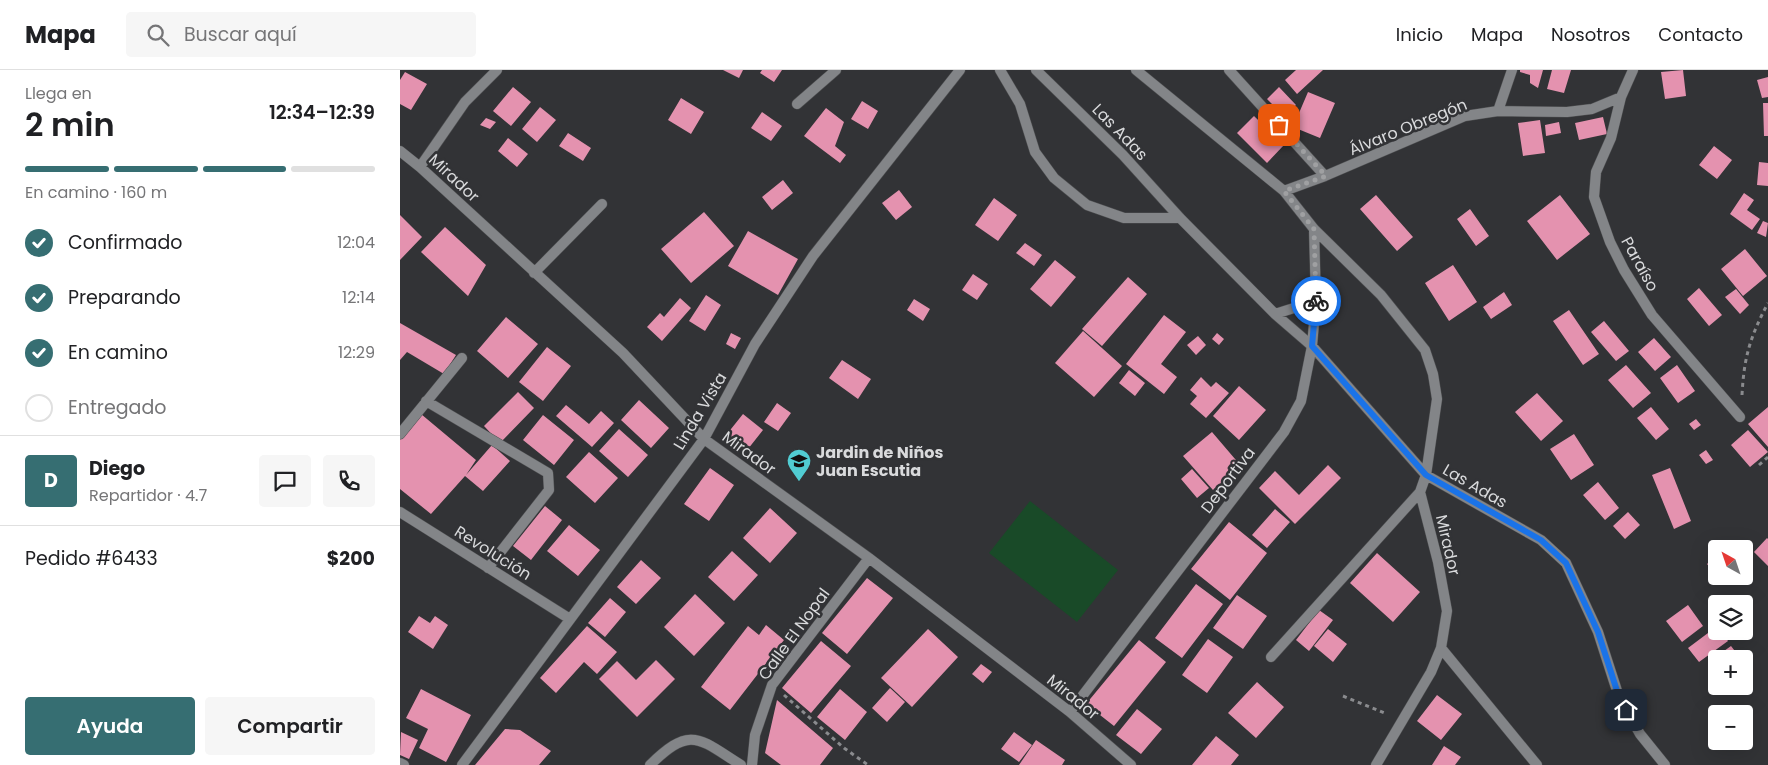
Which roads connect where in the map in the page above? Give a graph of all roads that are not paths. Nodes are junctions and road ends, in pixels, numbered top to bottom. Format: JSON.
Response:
{"nodes":[{"id":1,"x":498,"y":70,"type":"edge"},
{"id":2,"x":836,"y":70,"type":"edge"},
{"id":3,"x":960,"y":70,"type":"edge"},
{"id":4,"x":1000,"y":70,"type":"edge"},
{"id":5,"x":1036,"y":70,"type":"edge"},
{"id":6,"x":1136,"y":70,"type":"edge"},
{"id":7,"x":1230,"y":70,"type":"edge"},
{"id":8,"x":1512,"y":70,"type":"edge"},
{"id":9,"x":1633,"y":70,"type":"edge"},
{"id":10,"x":1621,"y":97,"type":"junction"},
{"id":11,"x":796,"y":104,"type":"dead end"},
{"id":12,"x":1498,"y":111,"type":"junction"},
{"id":13,"x":400,"y":151,"type":"edge"},
{"id":14,"x":420,"y":167,"type":"junction"},
{"id":15,"x":1326,"y":176,"type":"junction"},
{"id":16,"x":1284,"y":191,"type":"junction"},
{"id":17,"x":602,"y":204,"type":"dead end"},
{"id":18,"x":1180,"y":218,"type":"junction"},
{"id":19,"x":1314,"y":229,"type":"junction"},
{"id":20,"x":534,"y":273,"type":"junction"},
{"id":21,"x":1316,"y":301,"type":"junction"},
{"id":22,"x":1275,"y":314,"type":"junction"},
{"id":23,"x":1312,"y":346,"type":"junction"},
{"id":24,"x":462,"y":358,"type":"dead end"},
{"id":25,"x":426,"y":401,"type":"junction"},
{"id":26,"x":1740,"y":418,"type":"road end"},
{"id":27,"x":400,"y":434,"type":"edge"},
{"id":28,"x":704,"y":439,"type":"junction"},
{"id":29,"x":1426,"y":475,"type":"junction"},
{"id":30,"x":1420,"y":492,"type":"junction"},
{"id":31,"x":400,"y":512,"type":"edge"},
{"id":32,"x":869,"y":558,"type":"junction"},
{"id":33,"x":488,"y":568,"type":"junction"},
{"id":34,"x":570,"y":618,"type":"junction"},
{"id":35,"x":1441,"y":648,"type":"junction"},
{"id":36,"x":1272,"y":657,"type":"dead end"},
{"id":37,"x":1070,"y":712,"type":"junction"},
{"id":38,"x":400,"y":763,"type":"edge"},
{"id":39,"x":404,"y":765,"type":"edge"},
{"id":40,"x":462,"y":765,"type":"edge"},
{"id":41,"x":650,"y":765,"type":"edge"},
{"id":42,"x":741,"y":765,"type":"edge"},
{"id":43,"x":752,"y":765,"type":"edge"},
{"id":44,"x":1131,"y":765,"type":"edge"},
{"id":45,"x":1376,"y":765,"type":"edge"},
{"id":46,"x":1538,"y":765,"type":"edge"},
{"id":47,"x":1665,"y":765,"type":"edge"}],
"edges":[{"from":1,"to":14,"type":"street"},
{"from":2,"to":11,"type":"street"},
{"from":3,"to":28,"type":"street","name":"Linda Vista"},
{"from":4,"to":18,"type":"street"},
{"from":5,"to":18,"type":"street","name":"Las Adas"},
{"from":6,"to":16,"type":"street"},
{"from":7,"to":15,"type":"street"},
{"from":8,"to":12,"type":"street"},
{"from":9,"to":10,"type":"street"},
{"from":10,"to":12,"type":"street","name":"Álvaro Obregón"},
{"from":10,"to":26,"type":"street","name":"Paraíso"},
{"from":12,"to":15,"type":"street","name":"Álvaro Obregón"},
{"from":13,"to":14,"type":"street","name":"Mirador"},
{"from":14,"to":20,"type":"street","name":"Mirador"},
{"from":15,"to":16,"type":"street","name":"Álvaro Obregón"},
{"from":16,"to":19,"type":"street"},
{"from":17,"to":20,"type":"street"},
{"from":18,"to":22,"type":"street","name":"Las Adas"},
{"from":19,"to":21,"type":"street","name":"Deportiva"},
{"from":19,"to":29,"type":"street"},
{"from":20,"to":28,"type":"street","name":"Mirador"},
{"from":21,"to":22,"type":"street"},
{"from":21,"to":23,"type":"street","name":"Deportiva"},
{"from":22,"to":23,"type":"street","name":"Las Adas"},
{"from":23,"to":29,"type":"street","name":"Las Adas"},
{"from":23,"to":37,"type":"street","name":"Deportiva"},
{"from":24,"to":25,"type":"street"},
{"from":25,"to":27,"type":"street"},
{"from":25,"to":33,"type":"street"},
{"from":28,"to":32,"type":"street","name":"Mirador"},
{"from":28,"to":34,"type":"street","name":"Linda Vista"},
{"from":29,"to":30,"type":"street"},
{"from":29,"to":47,"type":"street","name":"Las Adas"},
{"from":30,"to":35,"type":"street","name":"Mirador"},
{"from":30,"to":36,"type":"street"},
{"from":31,"to":33,"type":"street","name":"Revolución"},
{"from":32,"to":37,"type":"street","name":"Mirador"},
{"from":32,"to":43,"type":"street","name":"Calle El Nopal"},
{"from":33,"to":34,"type":"street","name":"Revolución"},
{"from":34,"to":40,"type":"street","name":"Linda Vista"},
{"from":35,"to":45,"type":"street","name":"Mirador"},
{"from":35,"to":46,"type":"street"},
{"from":37,"to":44,"type":"street","name":"Mirador"},
{"from":38,"to":39,"type":"street"},
{"from":41,"to":42,"type":"street"}]}
